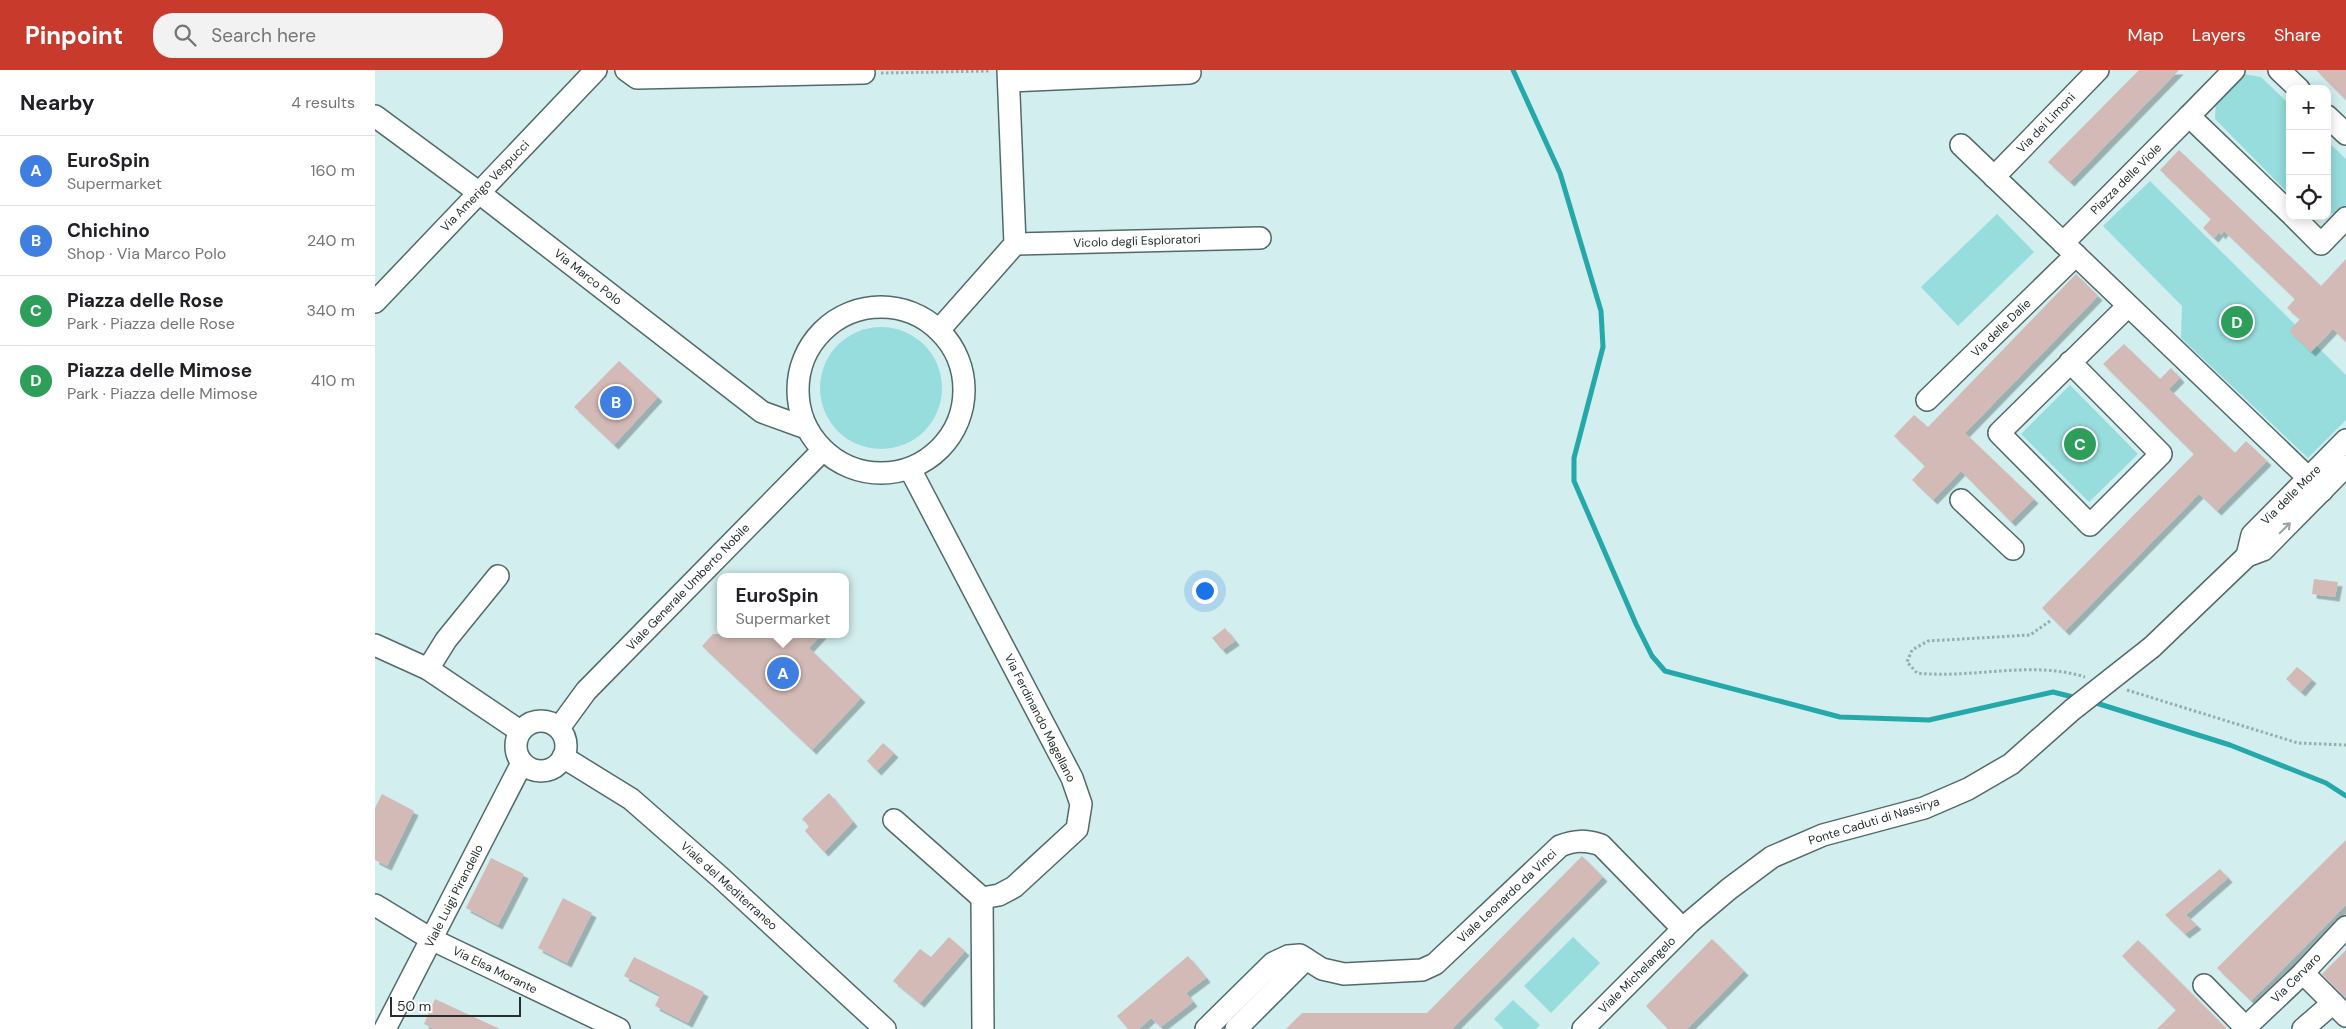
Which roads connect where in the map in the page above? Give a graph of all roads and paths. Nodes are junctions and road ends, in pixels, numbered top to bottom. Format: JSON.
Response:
{"nodes":[{"id":1,"x":595,"y":70,"type":"edge"},
{"id":2,"x":626,"y":70,"type":"edge"},
{"id":3,"x":2098,"y":70,"type":"edge"},
{"id":4,"x":2234,"y":70,"type":"edge"},
{"id":5,"x":2279,"y":70,"type":"edge"},
{"id":6,"x":864,"y":73,"type":"joint"},
{"id":7,"x":1190,"y":73,"type":"dead end"},
{"id":8,"x":1008,"y":74,"type":"edge"},
{"id":9,"x":2295,"y":85,"type":"edge"},
{"id":10,"x":375,"y":116,"type":"edge"},
{"id":11,"x":2189,"y":116,"type":"junction"},
{"id":12,"x":2331,"y":120,"type":"edge"},
{"id":13,"x":2346,"y":134,"type":"edge"},
{"id":14,"x":1961,"y":146,"type":"dead end"},
{"id":15,"x":1994,"y":177,"type":"junction"},
{"id":16,"x":478,"y":192,"type":"junction"},
{"id":17,"x":2286,"y":209,"type":"edge"},
{"id":18,"x":2346,"y":218,"type":"edge"},
{"id":19,"x":2297,"y":220,"type":"edge"},
{"id":20,"x":1260,"y":238,"type":"dead end"},
{"id":21,"x":1015,"y":244,"type":"junction"},
{"id":22,"x":2069,"y":249,"type":"junction"},
{"id":23,"x":375,"y":302,"type":"edge"},
{"id":24,"x":2128,"y":306,"type":"junction"},
{"id":25,"x":939,"y":330,"type":"junction"},
{"id":26,"x":2071,"y":362,"type":"junction"},
{"id":27,"x":1927,"y":400,"type":"dead end"},
{"id":28,"x":806,"y":428,"type":"junction"},
{"id":29,"x":2346,"y":440,"type":"edge"},
{"id":30,"x":823,"y":450,"type":"junction"},
{"id":31,"x":2342,"y":464,"type":"edge"},
{"id":32,"x":909,"y":469,"type":"junction"},
{"id":33,"x":2315,"y":484,"type":"junction"},
{"id":34,"x":1961,"y":500,"type":"dead end"},
{"id":35,"x":2013,"y":549,"type":"dead end"},
{"id":36,"x":498,"y":576,"type":"dead end"},
{"id":37,"x":375,"y":645,"type":"edge"},
{"id":38,"x":2152,"y":646,"type":"joint"},
{"id":39,"x":428,"y":669,"type":"junction"},
{"id":40,"x":559,"y":728,"type":"junction"},
{"id":41,"x":521,"y":731,"type":"junction"},
{"id":42,"x":563,"y":758,"type":"junction"},
{"id":43,"x":522,"y":763,"type":"junction"},
{"id":44,"x":894,"y":820,"type":"dead end"},
{"id":45,"x":982,"y":898,"type":"junction"},
{"id":46,"x":375,"y":905,"type":"edge"},
{"id":47,"x":1687,"y":925,"type":"junction"},
{"id":48,"x":2346,"y":927,"type":"edge"},
{"id":49,"x":431,"y":939,"type":"junction"},
{"id":50,"x":1307,"y":959,"type":"junction"},
{"id":51,"x":2303,"y":973,"type":"junction"},
{"id":52,"x":2203,"y":985,"type":"dead end"},
{"id":53,"x":2340,"y":1010,"type":"edge"},
{"id":54,"x":2246,"y":1028,"type":"edge"},
{"id":55,"x":385,"y":1029,"type":"edge"},
{"id":56,"x":619,"y":1029,"type":"edge"},
{"id":57,"x":885,"y":1029,"type":"edge"},
{"id":58,"x":983,"y":1029,"type":"edge"},
{"id":59,"x":1206,"y":1029,"type":"edge"},
{"id":60,"x":1236,"y":1029,"type":"edge"},
{"id":61,"x":1583,"y":1029,"type":"edge"},
{"id":62,"x":2303,"y":1029,"type":"edge"}],
"edges":[{"from":1,"to":16,"type":"street","name":"Via Amerigo Vespucci"},
{"from":2,"to":6,"type":"street"},
{"from":3,"to":15,"type":"street","name":"Via dei Limoni"},
{"from":4,"to":11,"type":"street","name":"Piazza delle Viole"},
{"from":5,"to":9,"type":"street"},
{"from":6,"to":8,"type":"path"},
{"from":7,"to":8,"type":"street"},
{"from":8,"to":21,"type":"street"},
{"from":10,"to":16,"type":"street","name":"Via Marco Polo"},
{"from":11,"to":17,"type":"street"},
{"from":11,"to":22,"type":"street","name":"Piazza delle Viole"},
{"from":12,"to":13,"type":"street"},
{"from":14,"to":15,"type":"street"},
{"from":15,"to":22,"type":"street"},
{"from":16,"to":23,"type":"street","name":"Via Amerigo Vespucci"},
{"from":16,"to":28,"type":"street","name":"Via Marco Polo"},
{"from":18,"to":19,"type":"street"},
{"from":20,"to":21,"type":"street","name":"Vicolo degli Esploratori"},
{"from":21,"to":25,"type":"street"},
{"from":22,"to":24,"type":"street"},
{"from":22,"to":27,"type":"street","name":"Via delle Dalie"},
{"from":24,"to":26,"type":"street"},
{"from":24,"to":33,"type":"street"},
{"from":25,"to":28,"type":"street"},
{"from":25,"to":32,"type":"street"},
{"from":26,"to":26,"type":"street"},
{"from":28,"to":30,"type":"street"},
{"from":29,"to":31,"type":"street","name":"Via delle More"},
{"from":30,"to":32,"type":"street"},
{"from":30,"to":40,"type":"street","name":"Viale Generale Umberto Nobile"},
{"from":31,"to":33,"type":"street","name":"Via delle More"},
{"from":32,"to":45,"type":"street","name":"Via Ferdinando Magellano"},
{"from":33,"to":38,"type":"street","name":"Via delle More"},
{"from":34,"to":35,"type":"street"},
{"from":36,"to":39,"type":"street"},
{"from":37,"to":39,"type":"street"},
{"from":38,"to":47,"type":"street","name":"Ponte Caduti di Nassirya","bridge":true},
{"from":39,"to":41,"type":"street"},
{"from":40,"to":41,"type":"street"},
{"from":40,"to":42,"type":"street"},
{"from":41,"to":43,"type":"street"},
{"from":42,"to":43,"type":"street"},
{"from":42,"to":57,"type":"street","name":"Viale del Mediterraneo"},
{"from":43,"to":49,"type":"street","name":"Viale Luigi Pirandello"},
{"from":44,"to":45,"type":"street"},
{"from":45,"to":58,"type":"street"},
{"from":46,"to":49,"type":"street","name":"Via Elsa Morante"},
{"from":47,"to":50,"type":"street","name":"Viale Leonardo da Vinci"},
{"from":47,"to":61,"type":"street","name":"Viale Michelangelo"},
{"from":48,"to":51,"type":"street","name":"Via Cervaro"},
{"from":49,"to":55,"type":"street","name":"Viale Luigi Pirandello"},
{"from":49,"to":56,"type":"street","name":"Via Elsa Morante"},
{"from":50,"to":59,"type":"street","name":"Viale Leonardo da Vinci"},
{"from":50,"to":60,"type":"street"},
{"from":51,"to":53,"type":"street"},
{"from":51,"to":54,"type":"street","name":"Via Cervaro"},
{"from":52,"to":54,"type":"street"},
{"from":53,"to":62,"type":"street"}]}
